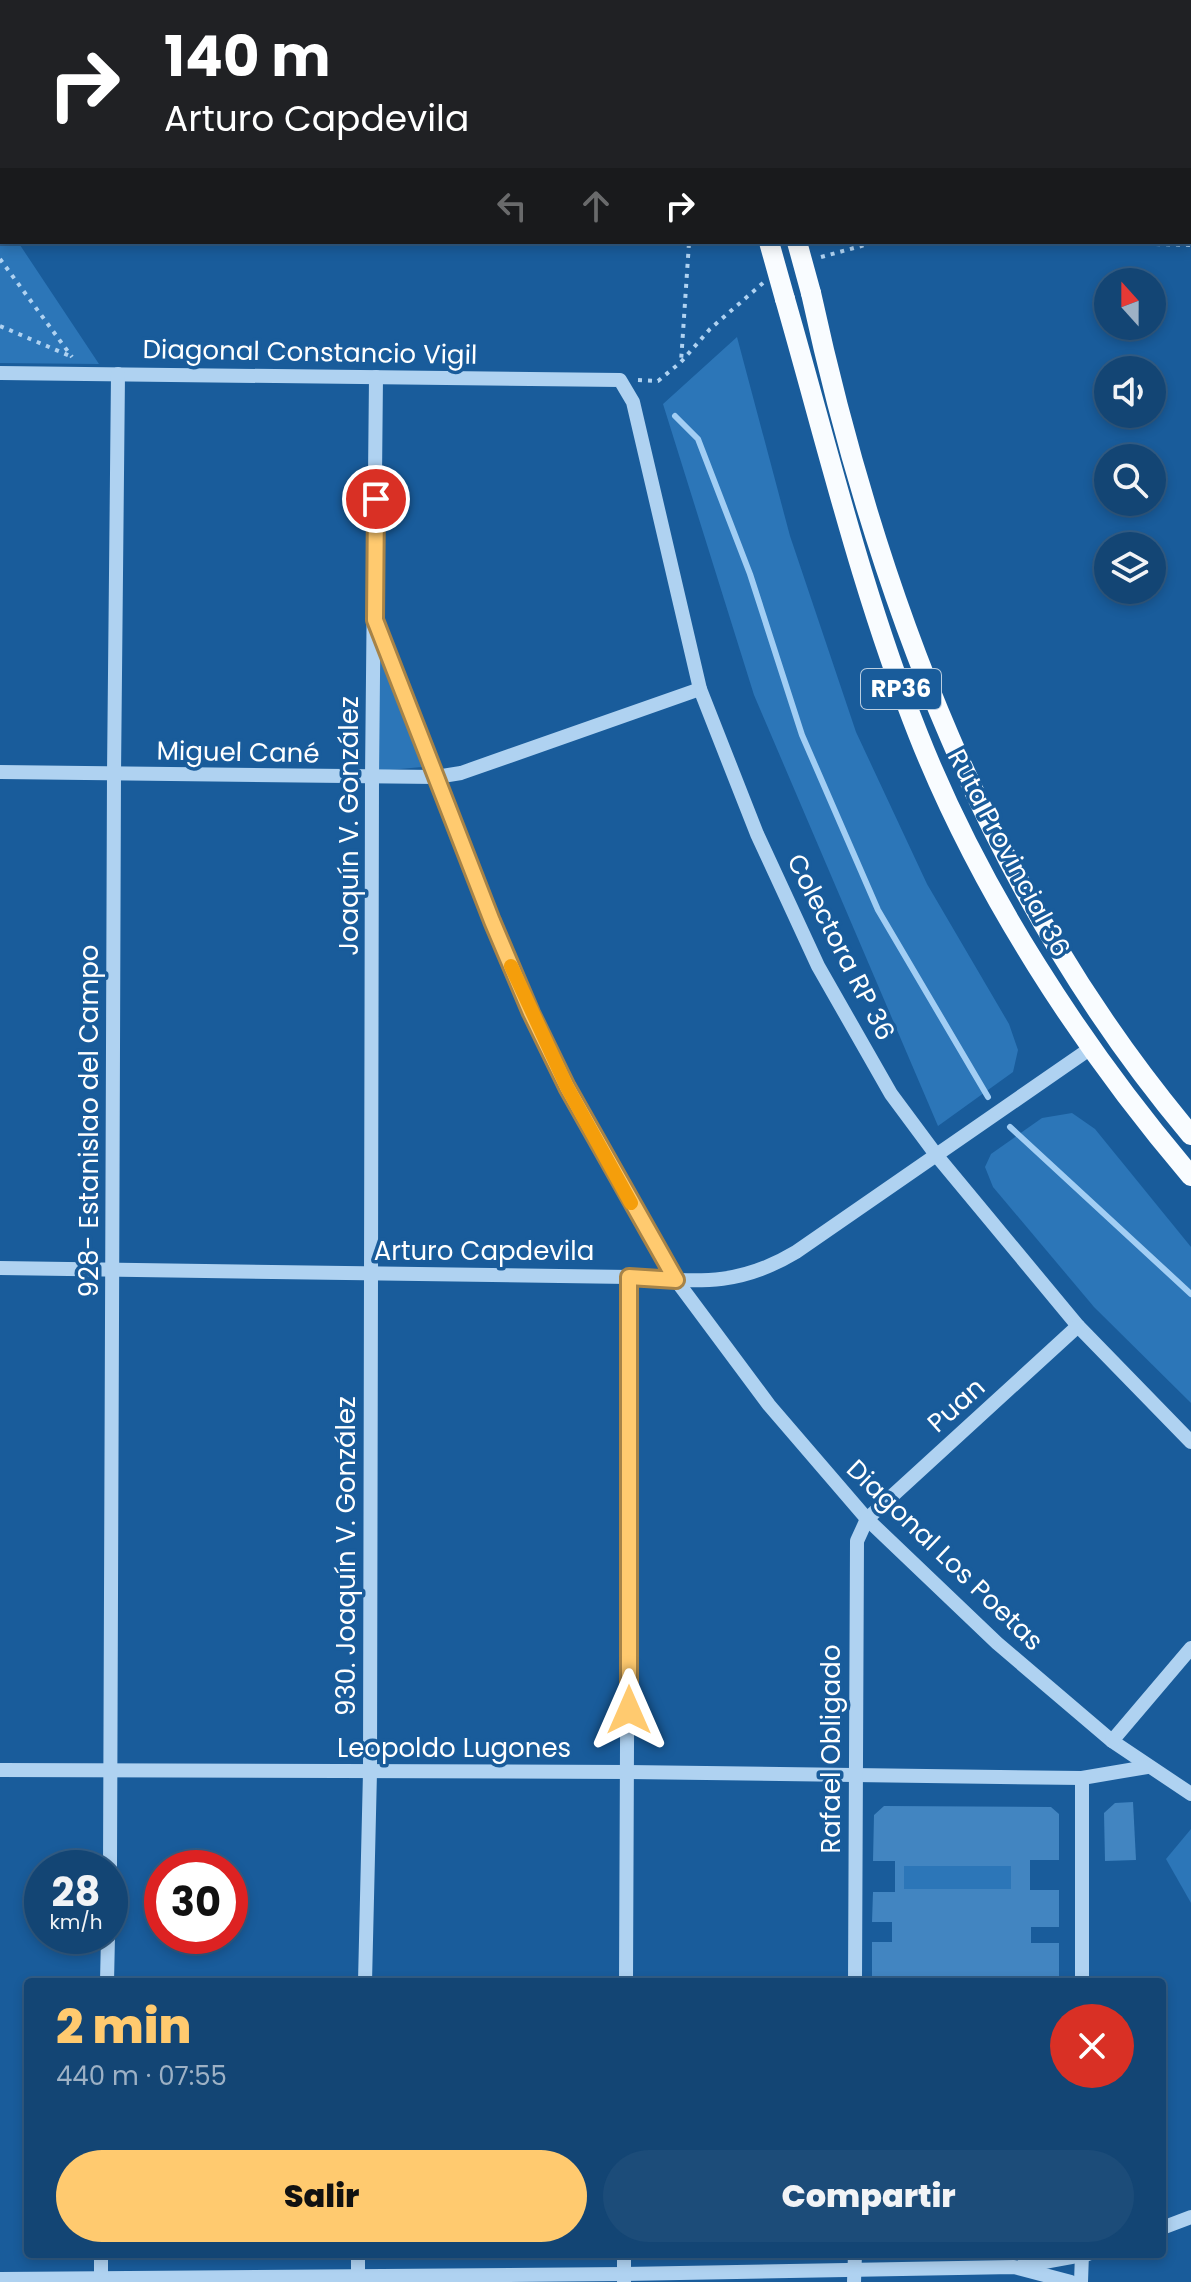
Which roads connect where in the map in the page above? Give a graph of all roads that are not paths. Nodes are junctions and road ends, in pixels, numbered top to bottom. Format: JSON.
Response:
{"nodes":[{"id":1,"x":770,"y":244,"type":"edge"},
{"id":2,"x":798,"y":244,"type":"edge"},
{"id":3,"x":0,"y":373,"type":"edge"},
{"id":4,"x":118,"y":374,"type":"junction"},
{"id":5,"x":376,"y":377,"type":"junction"},
{"id":6,"x":620,"y":380,"type":"joint"},
{"id":7,"x":375,"y":620,"type":"junction"},
{"id":8,"x":700,"y":689,"type":"junction"},
{"id":9,"x":0,"y":772,"type":"edge"},
{"id":10,"x":114,"y":774,"type":"junction"},
{"id":11,"x":372,"y":777,"type":"junction"},
{"id":12,"x":436,"y":777,"type":"junction"},
{"id":13,"x":1091,"y":1048,"type":"junction"},
{"id":14,"x":1191,"y":1135,"type":"edge"},
{"id":15,"x":937,"y":1156,"type":"junction"},
{"id":16,"x":1191,"y":1176,"type":"edge"},
{"id":17,"x":0,"y":1268,"type":"edge"},
{"id":18,"x":113,"y":1270,"type":"junction"},
{"id":19,"x":371,"y":1275,"type":"junction"},
{"id":20,"x":629,"y":1277,"type":"junction"},
{"id":21,"x":676,"y":1280,"type":"junction"},
{"id":22,"x":1078,"y":1326,"type":"junction"},
{"id":23,"x":1191,"y":1442,"type":"edge"},
{"id":24,"x":867,"y":1519,"type":"junction"},
{"id":25,"x":1191,"y":1648,"type":"edge"},
{"id":26,"x":1112,"y":1741,"type":"junction"},
{"id":27,"x":1147,"y":1767,"type":"junction"},
{"id":28,"x":0,"y":1770,"type":"edge"},
{"id":29,"x":112,"y":1770,"type":"junction"},
{"id":30,"x":370,"y":1772,"type":"junction"},
{"id":31,"x":628,"y":1772,"type":"junction"},
{"id":32,"x":855,"y":1776,"type":"junction"},
{"id":33,"x":1082,"y":1778,"type":"junction"},
{"id":34,"x":1191,"y":1794,"type":"edge"},
{"id":35,"x":110,"y":1850,"type":"edge"},
{"id":36,"x":108,"y":1954,"type":"edge"},
{"id":37,"x":107,"y":1978,"type":"edge"},
{"id":38,"x":365,"y":1978,"type":"edge"},
{"id":39,"x":626,"y":1978,"type":"edge"},
{"id":40,"x":855,"y":1978,"type":"edge"},
{"id":41,"x":1082,"y":1978,"type":"edge"},
{"id":42,"x":1191,"y":2217,"type":"edge"},
{"id":43,"x":1166,"y":2226,"type":"edge"},
{"id":44,"x":101,"y":2258,"type":"edge"},
{"id":45,"x":1066,"y":2258,"type":"edge"},
{"id":46,"x":1084,"y":2258,"type":"edge"},
{"id":47,"x":1014,"y":2267,"type":"junction"},
{"id":48,"x":855,"y":2277,"type":"edge"},
{"id":49,"x":358,"y":2278,"type":"edge"},
{"id":50,"x":624,"y":2278,"type":"edge"},
{"id":51,"x":0,"y":2279,"type":"edge"},
{"id":52,"x":101,"y":2281,"type":"edge"},
{"id":53,"x":1071,"y":2282,"type":"edge"},
{"id":54,"x":1081,"y":2282,"type":"edge"}],
"edges":[{"from":1,"to":13,"type":"main road","name":"Ruta Provincial 36","number":"RP36","bridge":true},
{"from":2,"to":14,"type":"main road","name":"Ruta Provincial 36","number":"RP36","bridge":true},
{"from":3,"to":4,"type":"street","name":"Diagonal Constancio Vigil"},
{"from":4,"to":5,"type":"street","name":"Diagonal Constancio Vigil"},
{"from":4,"to":10,"type":"street","name":"928- Estanislao del Campo"},
{"from":5,"to":6,"type":"street","name":"Diagonal Constancio Vigil"},
{"from":5,"to":7,"type":"street","name":"Joaquín V. González"},
{"from":6,"to":8,"type":"street","name":"Colectora RP 36"},
{"from":7,"to":11,"type":"street","name":"Joaquín V. González"},
{"from":7,"to":12,"type":"street","name":"Diagonal Los Poetas"},
{"from":8,"to":12,"type":"street","name":"Miguel Cané"},
{"from":8,"to":15,"type":"street","name":"Colectora RP 36"},
{"from":9,"to":10,"type":"street","name":"Miguel Cané"},
{"from":10,"to":11,"type":"street","name":"Miguel Cané"},
{"from":10,"to":18,"type":"street","name":"928- Estanislao del Campo"},
{"from":11,"to":12,"type":"street","name":"Miguel Cané"},
{"from":11,"to":19,"type":"street","name":"Joaquín V. González"},
{"from":12,"to":21,"type":"street","name":"Diagonal Los Poetas"},
{"from":13,"to":15,"type":"street","name":"Arturo Capdevila"},
{"from":13,"to":16,"type":"main road","name":"Ruta Provincial 36","number":"RP36"},
{"from":15,"to":21,"type":"street","name":"Arturo Capdevila"},
{"from":15,"to":22,"type":"street","name":"Colectora RP 36"},
{"from":17,"to":18,"type":"street","name":"Arturo Capdevila"},
{"from":18,"to":19,"type":"street","name":"Arturo Capdevila"},
{"from":18,"to":29,"type":"street","name":"928- Estanislao del Campo"},
{"from":19,"to":20,"type":"street","name":"Arturo Capdevila"},
{"from":19,"to":30,"type":"street","name":"930. Joaquín V. González"},
{"from":20,"to":21,"type":"street","name":"Arturo Capdevila"},
{"from":20,"to":31,"type":"street"},
{"from":21,"to":24,"type":"street","name":"Diagonal Los Poetas"},
{"from":22,"to":23,"type":"street","name":"Colectora RP 36"},
{"from":22,"to":24,"type":"street","name":"Puan"},
{"from":24,"to":26,"type":"street","name":"Diagonal Los Poetas"},
{"from":24,"to":32,"type":"street","name":"Rafael Obligado"},
{"from":25,"to":26,"type":"street"},
{"from":26,"to":27,"type":"street","name":"Diagonal Los Poetas"},
{"from":27,"to":33,"type":"street","name":"Leopoldo Lugones"},
{"from":27,"to":34,"type":"street","name":"Diagonal Los Poetas"},
{"from":28,"to":29,"type":"street","name":"Leopoldo Lugones"},
{"from":29,"to":30,"type":"street","name":"Leopoldo Lugones"},
{"from":29,"to":35,"type":"street","name":"928- Estanislao del Campo"},
{"from":30,"to":31,"type":"street","name":"Leopoldo Lugones"},
{"from":30,"to":38,"type":"street","name":"930. Joaquín V. González"},
{"from":31,"to":32,"type":"street","name":"Leopoldo Lugones"},
{"from":31,"to":39,"type":"street"},
{"from":32,"to":33,"type":"street","name":"Leopoldo Lugones"},
{"from":32,"to":40,"type":"street","name":"Rafael Obligado"},
{"from":33,"to":41,"type":"street"},
{"from":36,"to":37,"type":"street"},
{"from":42,"to":43,"type":"street"},
{"from":44,"to":52,"type":"street"},
{"from":45,"to":47,"type":"street"},
{"from":46,"to":54,"type":"street"},
{"from":47,"to":48,"type":"street"},
{"from":47,"to":53,"type":"street"},
{"from":48,"to":50,"type":"street"},
{"from":49,"to":50,"type":"street"},
{"from":49,"to":52,"type":"street"},
{"from":51,"to":52,"type":"street"}]}
